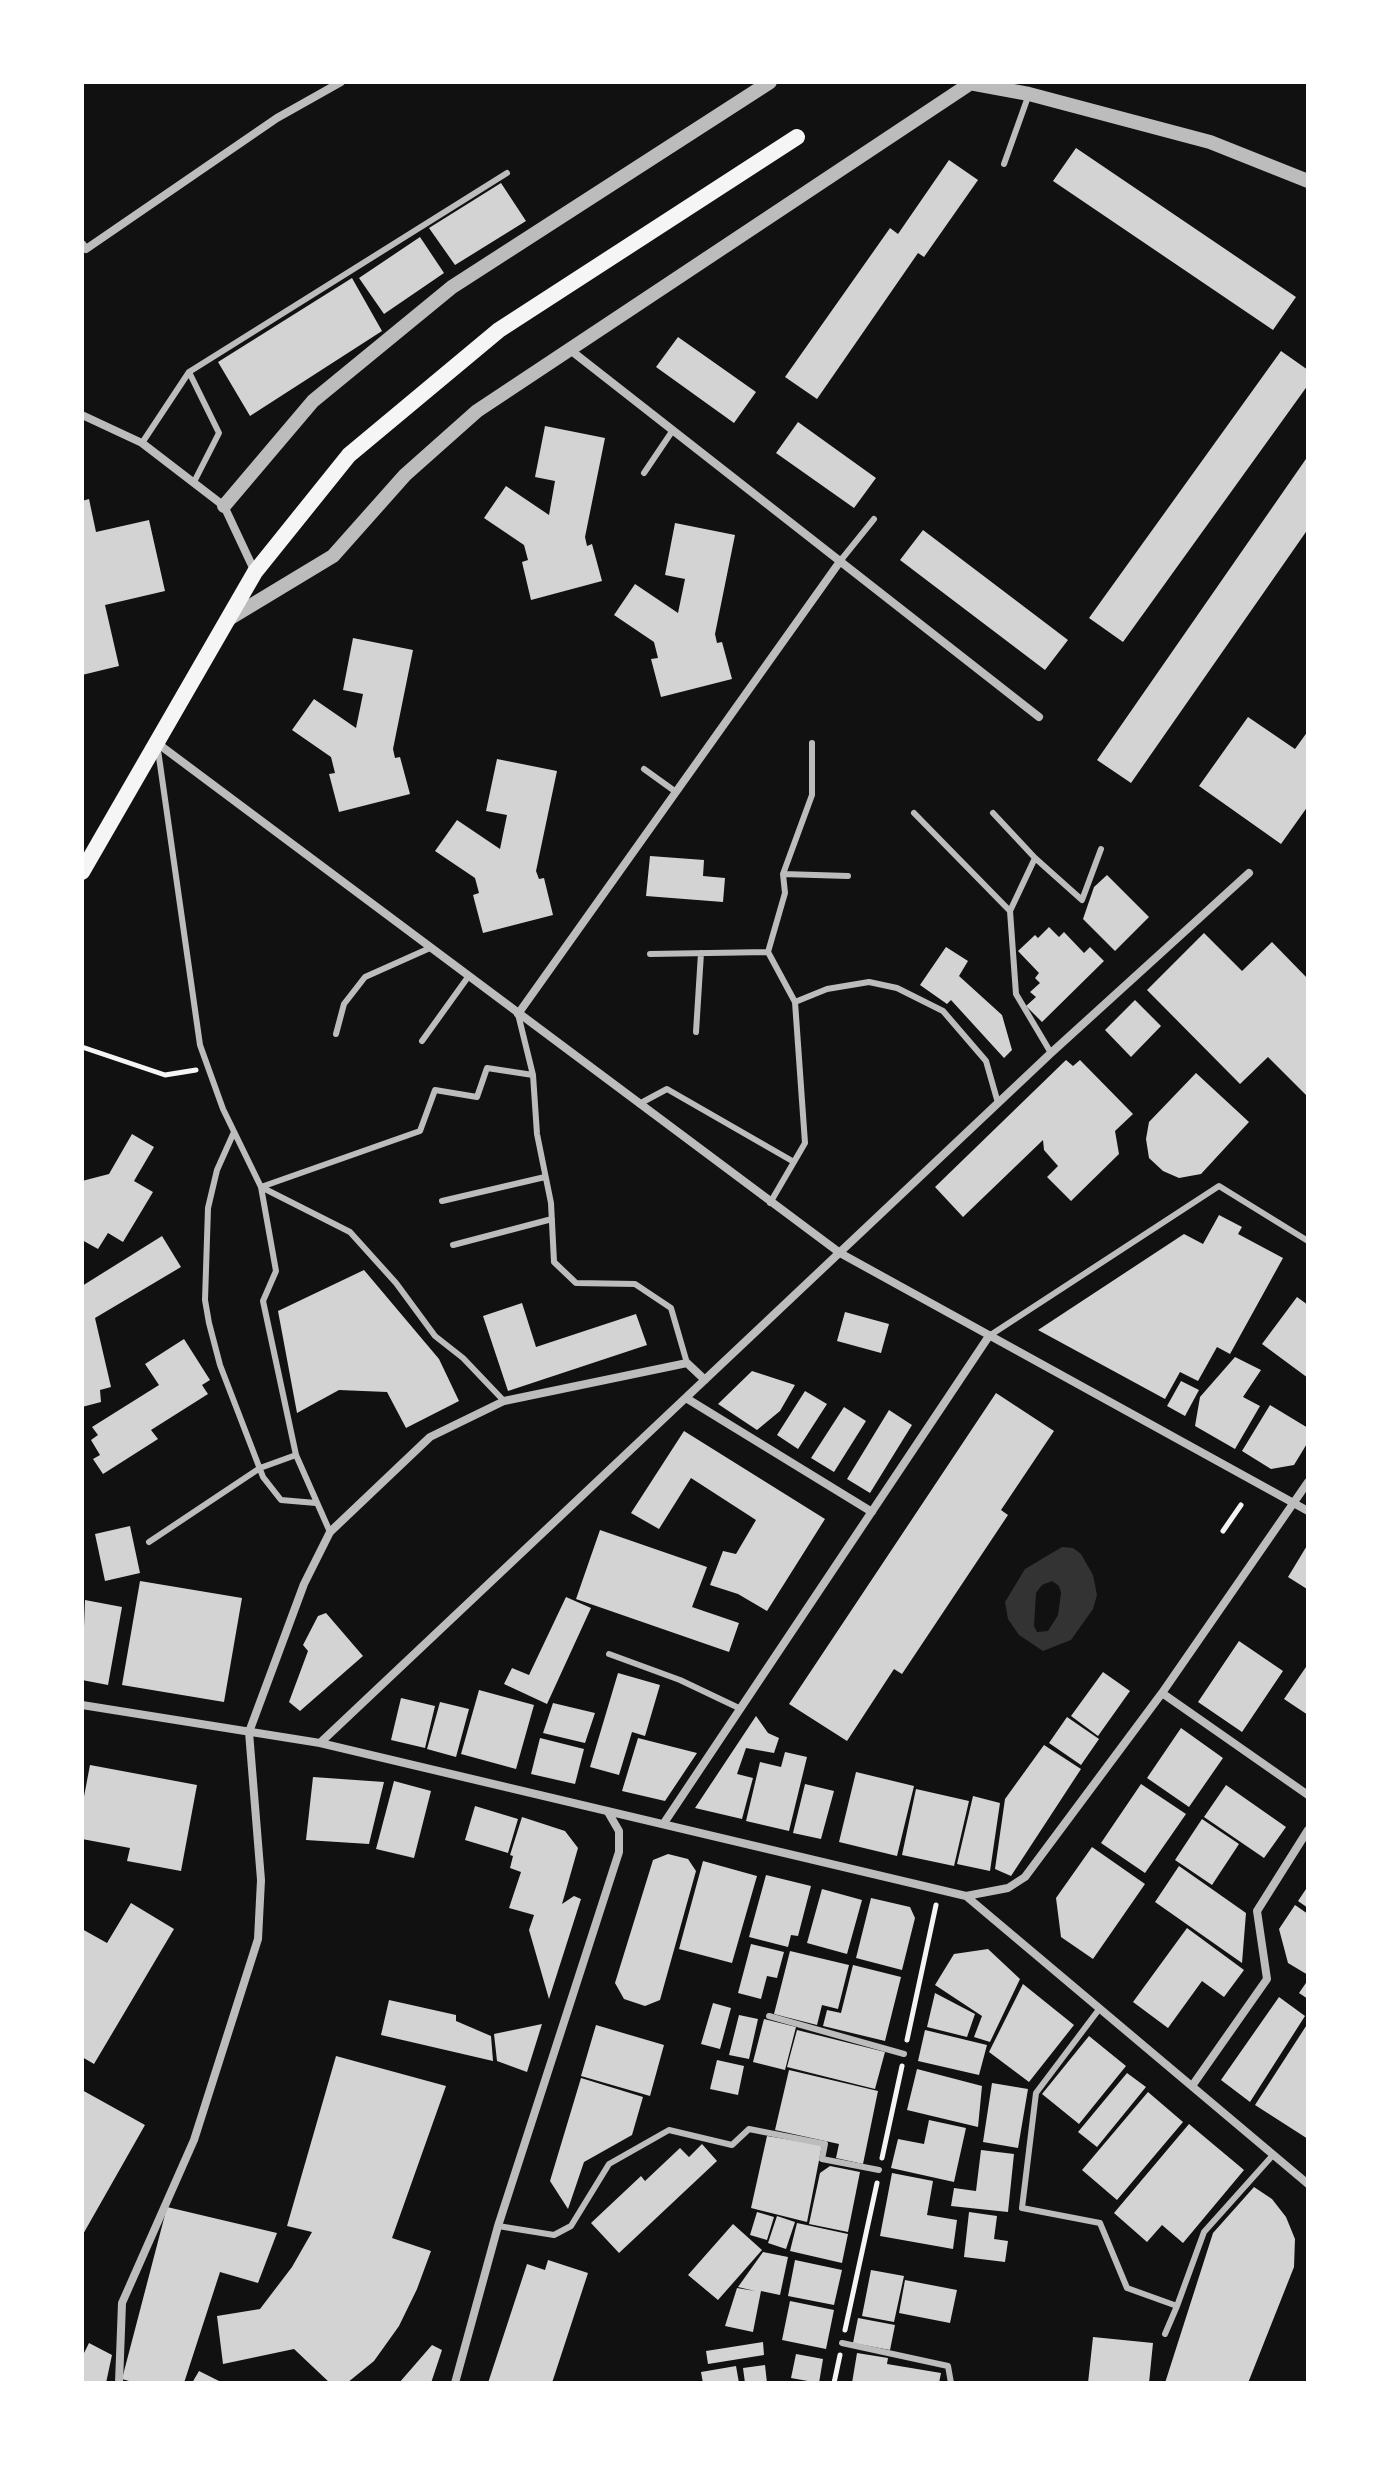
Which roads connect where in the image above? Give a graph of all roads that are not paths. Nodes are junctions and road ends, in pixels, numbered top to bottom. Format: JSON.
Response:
{"nodes":[{"id":1,"x":341,"y":82,"type":"edge"},
{"id":2,"x":770,"y":82,"type":"edge"},
{"id":3,"x":964,"y":82,"type":"edge"},
{"id":4,"x":971,"y":83,"type":"edge"},
{"id":5,"x":1029,"y":94,"type":"junction"},
{"id":6,"x":797,"y":137,"type":"dead end"},
{"id":7,"x":1004,"y":164,"type":"dead end"},
{"id":8,"x":507,"y":173,"type":"dead end"},
{"id":9,"x":1308,"y":181,"type":"edge"},
{"id":10,"x":82,"y":244,"type":"edge"},
{"id":11,"x":569,"y":349,"type":"junction"},
{"id":12,"x":189,"y":372,"type":"junction"},
{"id":13,"x":82,"y":415,"type":"edge"},
{"id":14,"x":673,"y":430,"type":"junction"},
{"id":15,"x":142,"y":443,"type":"junction"},
{"id":16,"x":644,"y":473,"type":"dead end"},
{"id":17,"x":194,"y":482,"type":"junction"},
{"id":18,"x":224,"y":506,"type":"junction"},
{"id":19,"x":874,"y":519,"type":"dead end"},
{"id":20,"x":841,"y":560,"type":"junction"},
{"id":21,"x":255,"y":572,"type":"junction"},
{"id":22,"x":224,"y":622,"type":"junction"},
{"id":23,"x":1039,"y":717,"type":"dead end"},
{"id":24,"x":157,"y":743,"type":"junction"},
{"id":25,"x":812,"y":743,"type":"dead end"},
{"id":26,"x":644,"y":769,"type":"dead end"},
{"id":27,"x":676,"y":792,"type":"junction"},
{"id":28,"x":914,"y":813,"type":"dead end"},
{"id":29,"x":993,"y":813,"type":"dead end"},
{"id":30,"x":1101,"y":849,"type":"dead end"},
{"id":31,"x":1035,"y":858,"type":"junction"},
{"id":32,"x":82,"y":872,"type":"edge"},
{"id":33,"x":1249,"y":873,"type":"dead end"},
{"id":34,"x":783,"y":874,"type":"junction"},
{"id":35,"x":848,"y":876,"type":"dead end"},
{"id":36,"x":1010,"y":911,"type":"junction"},
{"id":37,"x":430,"y":948,"type":"junction"},
{"id":38,"x":768,"y":952,"type":"junction"},
{"id":39,"x":701,"y":953,"type":"junction"},
{"id":40,"x":650,"y":954,"type":"dead end"},
{"id":41,"x":468,"y":977,"type":"junction"},
{"id":42,"x":795,"y":1002,"type":"junction"},
{"id":43,"x":518,"y":1014,"type":"junction"},
{"id":44,"x":696,"y":1032,"type":"dead end"},
{"id":45,"x":336,"y":1034,"type":"dead end"},
{"id":46,"x":422,"y":1041,"type":"dead end"},
{"id":47,"x":1051,"y":1053,"type":"junction"},
{"id":48,"x":533,"y":1075,"type":"junction"},
{"id":49,"x":998,"y":1103,"type":"junction"},
{"id":50,"x":639,"y":1104,"type":"junction"},
{"id":51,"x":234,"y":1132,"type":"junction"},
{"id":52,"x":794,"y":1162,"type":"junction"},
{"id":53,"x":545,"y":1177,"type":"junction"},
{"id":54,"x":261,"y":1187,"type":"junction"},
{"id":55,"x":442,"y":1201,"type":"dead end"},
{"id":56,"x":770,"y":1203,"type":"junction"},
{"id":57,"x":552,"y":1219,"type":"junction"},
{"id":58,"x":1308,"y":1241,"type":"edge"},
{"id":59,"x":453,"y":1245,"type":"dead end"},
{"id":60,"x":840,"y":1253,"type":"junction"},
{"id":61,"x":989,"y":1336,"type":"junction"},
{"id":62,"x":687,"y":1363,"type":"junction"},
{"id":63,"x":705,"y":1380,"type":"junction"},
{"id":64,"x":686,"y":1398,"type":"junction"},
{"id":65,"x":504,"y":1401,"type":"junction"},
{"id":66,"x":296,"y":1455,"type":"junction"},
{"id":67,"x":260,"y":1468,"type":"junction"},
{"id":68,"x":1308,"y":1482,"type":"edge"},
{"id":69,"x":317,"y":1503,"type":"junction"},
{"id":70,"x":1291,"y":1505,"type":"junction"},
{"id":71,"x":1308,"y":1511,"type":"edge"},
{"id":72,"x":872,"y":1512,"type":"junction"},
{"id":73,"x":330,"y":1532,"type":"junction"},
{"id":74,"x":149,"y":1542,"type":"dead end"},
{"id":75,"x":609,"y":1654,"type":"dead end"},
{"id":76,"x":1162,"y":1693,"type":"junction"},
{"id":77,"x":82,"y":1705,"type":"edge"},
{"id":78,"x":741,"y":1709,"type":"junction"},
{"id":79,"x":249,"y":1732,"type":"junction"},
{"id":80,"x":320,"y":1743,"type":"junction"},
{"id":81,"x":1308,"y":1795,"type":"edge"},
{"id":82,"x":608,"y":1812,"type":"junction"},
{"id":83,"x":664,"y":1823,"type":"junction"},
{"id":84,"x":1308,"y":1830,"type":"edge"},
{"id":85,"x":966,"y":1896,"type":"junction"},
{"id":86,"x":1100,"y":2008,"type":"junction"},
{"id":87,"x":769,"y":2016,"type":"dead end"},
{"id":88,"x":904,"y":2054,"type":"road end"},
{"id":89,"x":1192,"y":2086,"type":"junction"},
{"id":90,"x":1273,"y":2155,"type":"junction"},
{"id":91,"x":879,"y":2170,"type":"road end"},
{"id":92,"x":1308,"y":2184,"type":"edge"},
{"id":93,"x":498,"y":2226,"type":"junction"},
{"id":94,"x":1177,"y":2306,"type":"junction"},
{"id":95,"x":1165,"y":2334,"type":"dead end"},
{"id":96,"x":842,"y":2343,"type":"road end"},
{"id":97,"x":119,"y":2383,"type":"edge"},
{"id":98,"x":455,"y":2383,"type":"edge"},
{"id":99,"x":951,"y":2383,"type":"edge"}],
"edges":[{"from":1,"to":10,"type":"street"},
{"from":2,"to":18,"type":"street"},
{"from":3,"to":4,"type":"street"},
{"from":4,"to":5,"type":"street"},
{"from":4,"to":11,"type":"street"},
{"from":5,"to":7,"type":"lane"},
{"from":5,"to":9,"type":"street"},
{"from":6,"to":21,"type":"main road"},
{"from":8,"to":12,"type":"lane"},
{"from":11,"to":14,"type":"street"},
{"from":11,"to":22,"type":"street"},
{"from":12,"to":15,"type":"lane"},
{"from":12,"to":17,"type":"lane"},
{"from":13,"to":15,"type":"street"},
{"from":14,"to":16,"type":"lane"},
{"from":14,"to":20,"type":"street"},
{"from":15,"to":17,"type":"street"},
{"from":17,"to":18,"type":"street"},
{"from":18,"to":21,"type":"street"},
{"from":19,"to":20,"type":"lane"},
{"from":20,"to":23,"type":"street"},
{"from":20,"to":27,"type":"street"},
{"from":21,"to":22,"type":"main road"},
{"from":22,"to":24,"type":"main road"},
{"from":24,"to":32,"type":"main road"},
{"from":24,"to":37,"type":"street"},
{"from":24,"to":51,"type":"lane"},
{"from":25,"to":34,"type":"lane"},
{"from":26,"to":27,"type":"lane"},
{"from":27,"to":43,"type":"street"},
{"from":28,"to":36,"type":"lane"},
{"from":29,"to":31,"type":"lane"},
{"from":30,"to":31,"type":"lane"},
{"from":31,"to":36,"type":"lane"},
{"from":33,"to":47,"type":"street"},
{"from":34,"to":35,"type":"lane"},
{"from":34,"to":38,"type":"lane"},
{"from":36,"to":47,"type":"lane"},
{"from":37,"to":41,"type":"street"},
{"from":37,"to":45,"type":"lane"},
{"from":38,"to":39,"type":"lane"},
{"from":38,"to":42,"type":"lane"},
{"from":39,"to":40,"type":"lane"},
{"from":39,"to":44,"type":"lane"},
{"from":41,"to":43,"type":"street"},
{"from":41,"to":46,"type":"lane"},
{"from":42,"to":49,"type":"lane"},
{"from":42,"to":52,"type":"lane"},
{"from":43,"to":48,"type":"lane"},
{"from":43,"to":50,"type":"street"},
{"from":47,"to":49,"type":"street"},
{"from":48,"to":53,"type":"lane"},
{"from":48,"to":54,"type":"lane"},
{"from":49,"to":60,"type":"street"},
{"from":50,"to":52,"type":"lane"},
{"from":50,"to":56,"type":"street"},
{"from":51,"to":54,"type":"lane"},
{"from":51,"to":67,"type":"lane"},
{"from":52,"to":56,"type":"lane"},
{"from":53,"to":55,"type":"lane"},
{"from":53,"to":57,"type":"lane"},
{"from":54,"to":65,"type":"lane"},
{"from":54,"to":66,"type":"lane"},
{"from":56,"to":60,"type":"street"},
{"from":57,"to":59,"type":"lane"},
{"from":57,"to":62,"type":"lane"},
{"from":58,"to":61,"type":"lane"},
{"from":60,"to":61,"type":"street"},
{"from":60,"to":63,"type":"street"},
{"from":61,"to":70,"type":"street"},
{"from":61,"to":72,"type":"street"},
{"from":62,"to":63,"type":"street"},
{"from":62,"to":65,"type":"street"},
{"from":63,"to":64,"type":"street"},
{"from":64,"to":72,"type":"street"},
{"from":64,"to":80,"type":"street"},
{"from":65,"to":73,"type":"street"},
{"from":66,"to":67,"type":"lane"},
{"from":66,"to":69,"type":"lane"},
{"from":67,"to":69,"type":"lane"},
{"from":67,"to":74,"type":"lane"},
{"from":68,"to":70,"type":"street"},
{"from":69,"to":73,"type":"lane"},
{"from":70,"to":71,"type":"street"},
{"from":70,"to":76,"type":"street"},
{"from":72,"to":78,"type":"street"},
{"from":73,"to":79,"type":"street"},
{"from":75,"to":78,"type":"lane"},
{"from":76,"to":81,"type":"street"},
{"from":76,"to":85,"type":"street"},
{"from":77,"to":79,"type":"street"},
{"from":78,"to":83,"type":"street"},
{"from":79,"to":80,"type":"street"},
{"from":79,"to":97,"type":"street"},
{"from":80,"to":82,"type":"street"},
{"from":82,"to":83,"type":"street"},
{"from":82,"to":93,"type":"street"},
{"from":83,"to":85,"type":"street"},
{"from":84,"to":89,"type":"street"},
{"from":85,"to":86,"type":"street"},
{"from":86,"to":89,"type":"street"},
{"from":86,"to":94,"type":"lane"},
{"from":87,"to":88,"type":"lane"},
{"from":89,"to":90,"type":"street"},
{"from":90,"to":92,"type":"street"},
{"from":90,"to":94,"type":"lane"},
{"from":91,"to":93,"type":"lane"},
{"from":93,"to":98,"type":"street"},
{"from":94,"to":95,"type":"lane"},
{"from":96,"to":99,"type":"lane"}]}
